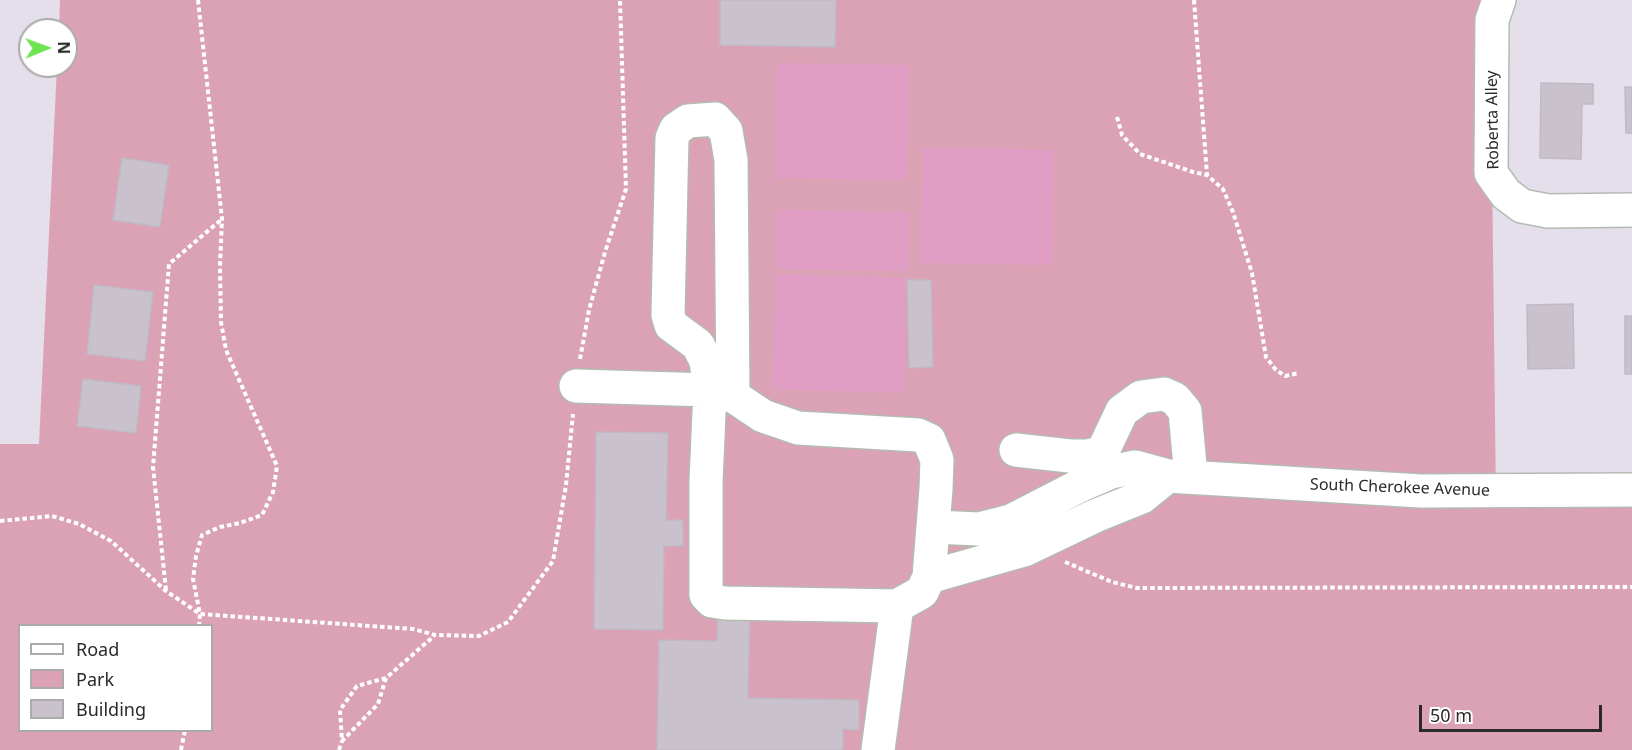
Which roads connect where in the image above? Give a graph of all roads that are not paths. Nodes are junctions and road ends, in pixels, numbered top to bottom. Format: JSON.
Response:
{"nodes":[{"id":1,"x":1496,"y":10,"type":"edge"},
{"id":2,"x":1632,"y":210,"type":"edge"},
{"id":3,"x":576,"y":386,"type":"road end"},
{"id":4,"x":721,"y":393,"type":"junction"},
{"id":5,"x":1016,"y":450,"type":"dead end"},
{"id":6,"x":1179,"y":476,"type":"junction"},
{"id":7,"x":1632,"y":490,"type":"edge"},
{"id":8,"x":933,"y":527,"type":"junction"},
{"id":9,"x":929,"y":577,"type":"junction"},
{"id":10,"x":897,"y":606,"type":"junction"},
{"id":11,"x":878,"y":750,"type":"edge"}],
"edges":[{"from":1,"to":2,"type":"street","name":"Roberta Alley"},
{"from":3,"to":4,"type":"street"},
{"from":4,"to":4,"type":"street"},
{"from":4,"to":8,"type":"street"},
{"from":4,"to":10,"type":"street"},
{"from":5,"to":6,"type":"street"},
{"from":6,"to":7,"type":"street","name":"South Cherokee Avenue"},
{"from":6,"to":8,"type":"street","name":"South Cherokee Avenue"},
{"from":6,"to":9,"type":"street"},
{"from":8,"to":9,"type":"street"},
{"from":9,"to":10,"type":"street"},
{"from":10,"to":11,"type":"street"}]}
